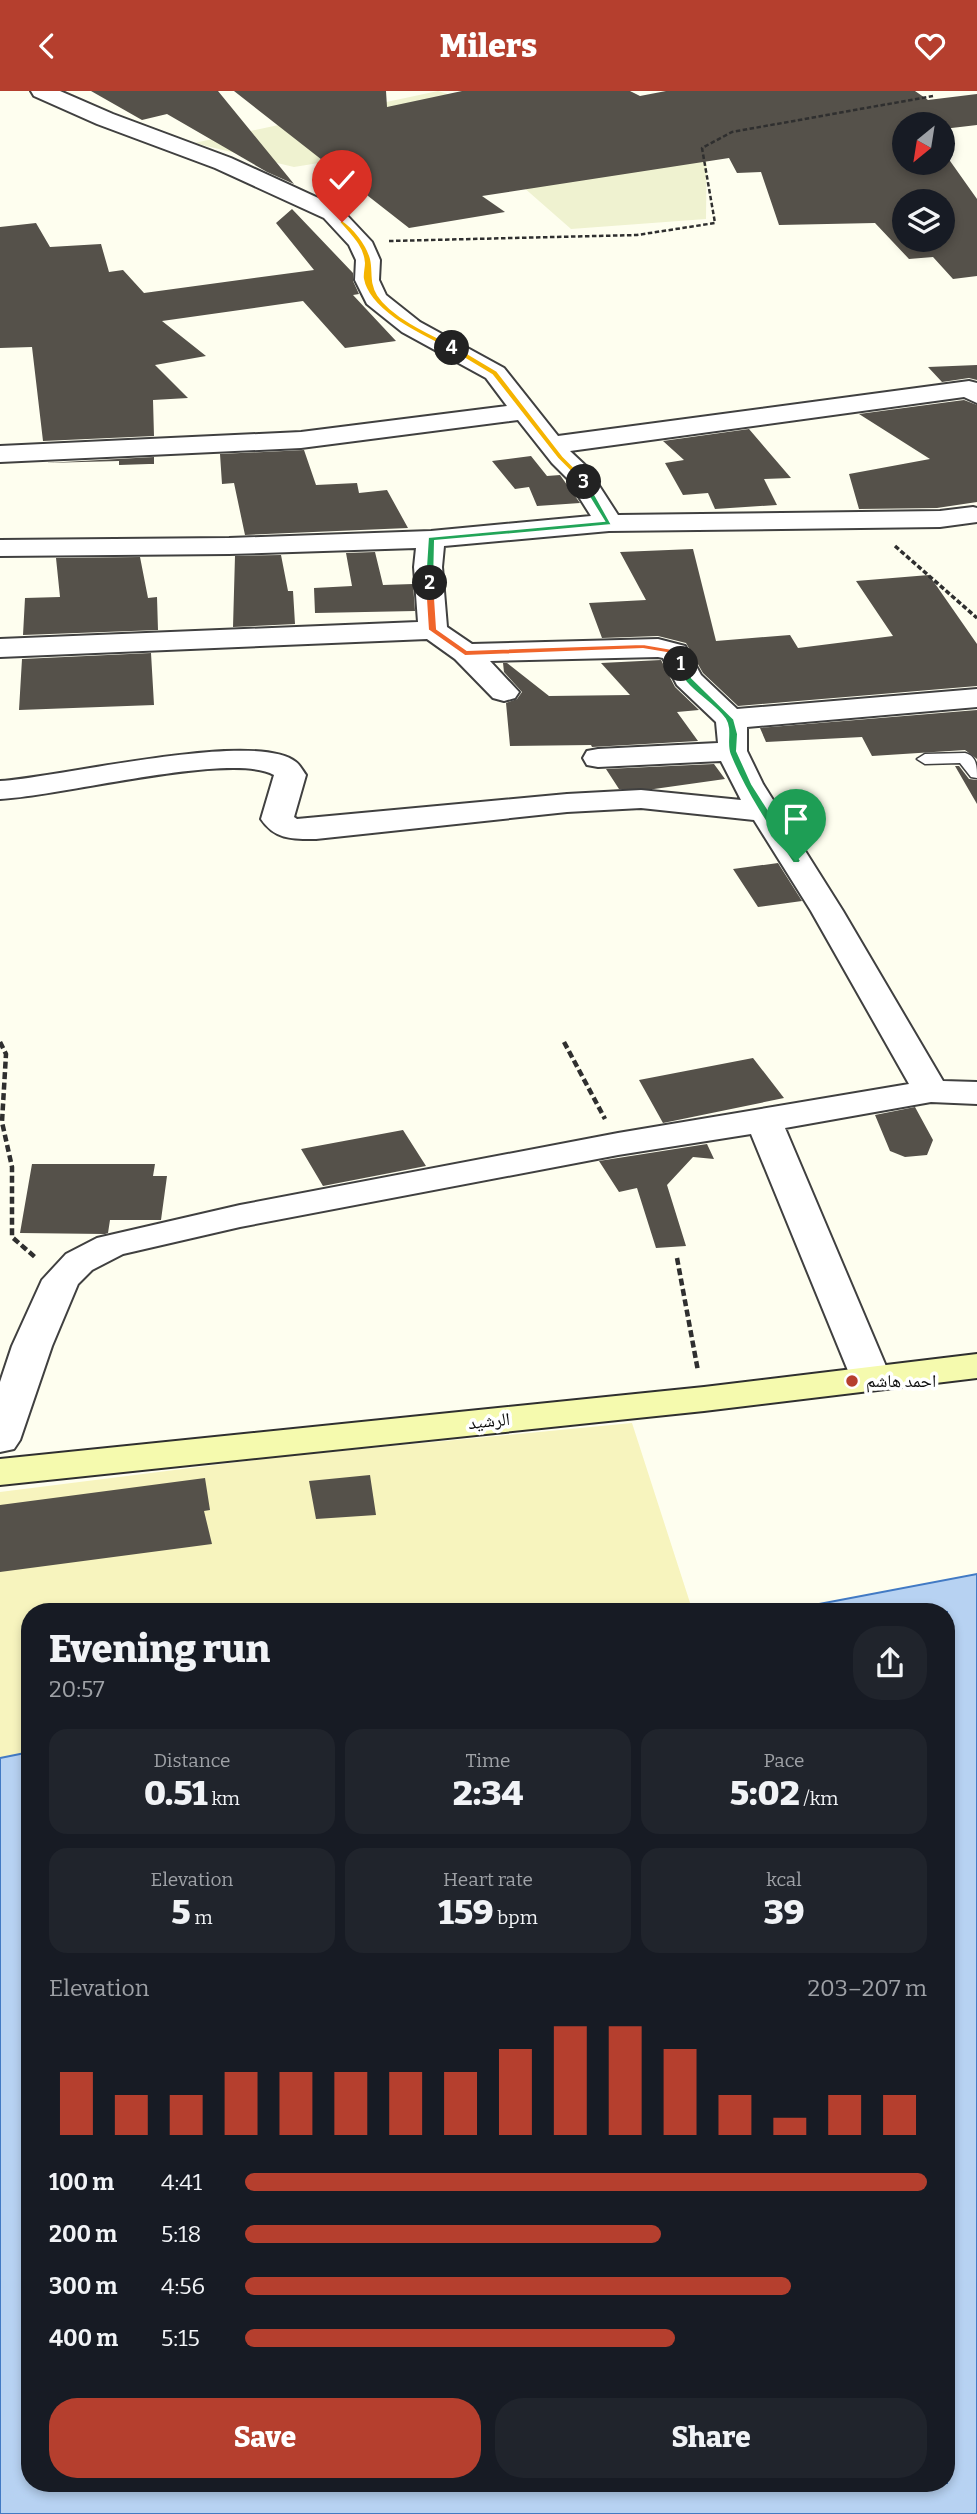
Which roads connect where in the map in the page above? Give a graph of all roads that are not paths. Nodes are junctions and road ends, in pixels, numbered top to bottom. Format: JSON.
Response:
{"nodes":[{"id":1,"x":42,"y":91,"type":"edge"},
{"id":2,"x":977,"y":395,"type":"edge"},
{"id":3,"x":526,"y":411,"type":"junction"},
{"id":4,"x":551,"y":445,"type":"junction"},
{"id":5,"x":0,"y":454,"type":"edge"},
{"id":6,"x":973,"y":515,"type":"dead end"},
{"id":7,"x":609,"y":523,"type":"junction"},
{"id":8,"x":431,"y":538,"type":"junction"},
{"id":9,"x":0,"y":548,"type":"edge"},
{"id":10,"x":433,"y":630,"type":"junction"},
{"id":11,"x":0,"y":647,"type":"edge"},
{"id":12,"x":465,"y":653,"type":"junction"},
{"id":13,"x":504,"y":692,"type":"dead end"},
{"id":14,"x":977,"y":698,"type":"edge"},
{"id":15,"x":731,"y":735,"type":"junction"},
{"id":16,"x":598,"y":758,"type":"dead end"},
{"id":17,"x":925,"y":759,"type":"dead end"},
{"id":18,"x":977,"y":773,"type":"edge"},
{"id":19,"x":0,"y":790,"type":"edge"},
{"id":20,"x":764,"y":811,"type":"junction"},
{"id":21,"x":931,"y":1091,"type":"junction"},
{"id":22,"x":977,"y":1093,"type":"edge"},
{"id":23,"x":764,"y":1121,"type":"junction"},
{"id":24,"x":977,"y":1366,"type":"edge"},
{"id":25,"x":871,"y":1378,"type":"junction"},
{"id":26,"x":0,"y":1440,"type":"edge"},
{"id":27,"x":0,"y":1472,"type":"edge"}],
"edges":[{"from":1,"to":3,"type":"street"},
{"from":2,"to":4,"type":"street"},
{"from":3,"to":4,"type":"street"},
{"from":3,"to":5,"type":"street"},
{"from":4,"to":7,"type":"street"},
{"from":6,"to":7,"type":"street"},
{"from":7,"to":8,"type":"street"},
{"from":8,"to":9,"type":"street"},
{"from":8,"to":10,"type":"street"},
{"from":10,"to":11,"type":"street"},
{"from":10,"to":12,"type":"street"},
{"from":12,"to":13,"type":"street"},
{"from":12,"to":15,"type":"street"},
{"from":14,"to":15,"type":"street"},
{"from":15,"to":16,"type":"street"},
{"from":15,"to":20,"type":"street"},
{"from":17,"to":18,"type":"lane"},
{"from":19,"to":20,"type":"street"},
{"from":20,"to":21,"type":"street"},
{"from":21,"to":22,"type":"street"},
{"from":21,"to":23,"type":"street"},
{"from":23,"to":25,"type":"street"},
{"from":23,"to":26,"type":"street"},
{"from":24,"to":25,"type":"main road","name":"الرشيد"},
{"from":25,"to":27,"type":"main road","name":"الرشيد"}]}
